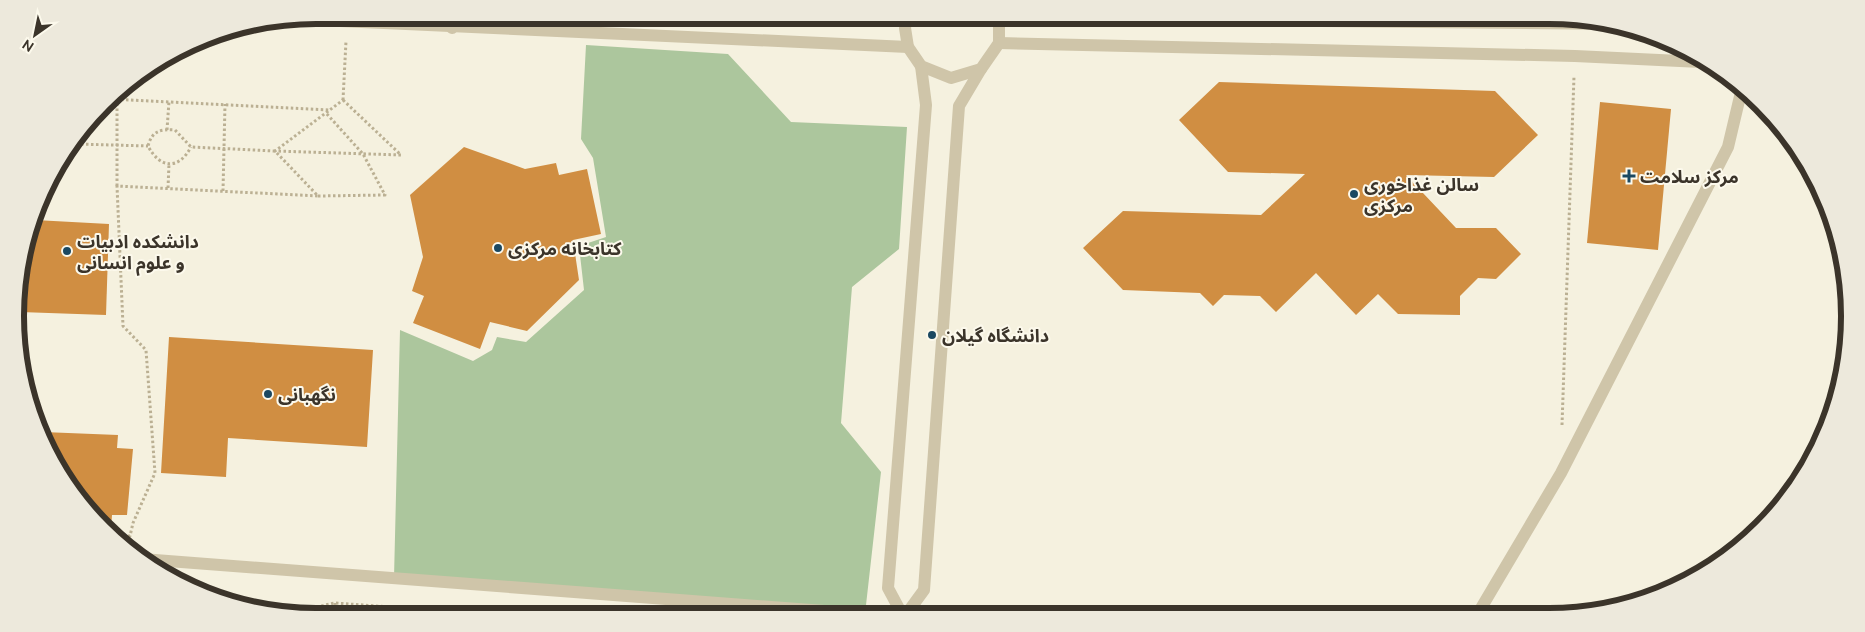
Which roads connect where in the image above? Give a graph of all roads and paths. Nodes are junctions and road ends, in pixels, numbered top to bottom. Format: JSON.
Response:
{"nodes":[{"id":1,"x":507,"y":24,"type":"edge"},
{"id":2,"x":906,"y":24,"type":"edge"},
{"id":3,"x":999,"y":24,"type":"edge"},
{"id":4,"x":346,"y":31,"type":"dead end"},
{"id":5,"x":1000,"y":43,"type":"junction"},
{"id":6,"x":908,"y":46,"type":"junction"},
{"id":7,"x":1575,"y":56,"type":"junction"},
{"id":8,"x":1692,"y":62,"type":"edge"},
{"id":9,"x":921,"y":66,"type":"junction"},
{"id":10,"x":981,"y":69,"type":"junction"},
{"id":11,"x":1740,"y":95,"type":"edge"},
{"id":12,"x":120,"y":99,"type":"edge"},
{"id":13,"x":343,"y":100,"type":"junction"},
{"id":14,"x":170,"y":101,"type":"junction"},
{"id":15,"x":117,"y":102,"type":"edge"},
{"id":16,"x":225,"y":104,"type":"junction"},
{"id":17,"x":328,"y":112,"type":"junction"},
{"id":18,"x":167,"y":130,"type":"junction"},
{"id":19,"x":80,"y":144,"type":"edge"},
{"id":20,"x":148,"y":146,"type":"junction"},
{"id":21,"x":117,"y":147,"type":"junction"},
{"id":22,"x":191,"y":147,"type":"junction"},
{"id":23,"x":223,"y":149,"type":"junction"},
{"id":24,"x":275,"y":152,"type":"junction"},
{"id":25,"x":363,"y":154,"type":"junction"},
{"id":26,"x":169,"y":164,"type":"junction"},
{"id":27,"x":117,"y":186,"type":"junction"},
{"id":28,"x":168,"y":188,"type":"junction"},
{"id":29,"x":223,"y":191,"type":"junction"},
{"id":30,"x":318,"y":196,"type":"junction"},
{"id":31,"x":1562,"y":434,"type":"dead end"},
{"id":32,"x":123,"y":536,"type":"edge"},
{"id":33,"x":156,"y":560,"type":"edge"},
{"id":34,"x":335,"y":603,"type":"junction"},
{"id":35,"x":311,"y":608,"type":"edge"},
{"id":36,"x":335,"y":608,"type":"edge"},
{"id":37,"x":404,"y":608,"type":"edge"},
{"id":38,"x":785,"y":608,"type":"edge"},
{"id":39,"x":899,"y":608,"type":"edge"},
{"id":40,"x":910,"y":608,"type":"edge"},
{"id":41,"x":1481,"y":608,"type":"edge"}],
"edges":[{"from":1,"to":6,"type":"lane"},
{"from":2,"to":6,"type":"lane"},
{"from":3,"to":5,"type":"lane"},
{"from":4,"to":13,"type":"path"},
{"from":5,"to":7,"type":"lane"},
{"from":5,"to":10,"type":"lane"},
{"from":6,"to":9,"type":"lane"},
{"from":7,"to":8,"type":"lane"},
{"from":7,"to":31,"type":"path"},
{"from":9,"to":10,"type":"lane"},
{"from":9,"to":39,"type":"lane"},
{"from":10,"to":40,"type":"lane"},
{"from":11,"to":41,"type":"lane"},
{"from":12,"to":14,"type":"path"},
{"from":13,"to":17,"type":"path"},
{"from":13,"to":25,"type":"path"},
{"from":14,"to":16,"type":"path"},
{"from":14,"to":18,"type":"path"},
{"from":15,"to":21,"type":"path"},
{"from":16,"to":17,"type":"path"},
{"from":16,"to":23,"type":"path"},
{"from":17,"to":24,"type":"path"},
{"from":17,"to":25,"type":"path"},
{"from":18,"to":20,"type":"path"},
{"from":18,"to":22,"type":"path"},
{"from":19,"to":21,"type":"path"},
{"from":20,"to":21,"type":"path"},
{"from":20,"to":26,"type":"path"},
{"from":21,"to":27,"type":"path"},
{"from":22,"to":23,"type":"path"},
{"from":22,"to":26,"type":"path"},
{"from":23,"to":24,"type":"path"},
{"from":23,"to":29,"type":"path"},
{"from":24,"to":25,"type":"path"},
{"from":24,"to":30,"type":"path"},
{"from":25,"to":30,"type":"path"},
{"from":26,"to":28,"type":"path"},
{"from":27,"to":28,"type":"path"},
{"from":27,"to":32,"type":"path"},
{"from":28,"to":29,"type":"path"},
{"from":29,"to":30,"type":"path"},
{"from":33,"to":38,"type":"lane"},
{"from":34,"to":35,"type":"path"},
{"from":34,"to":36,"type":"path"},
{"from":34,"to":37,"type":"path"}]}
